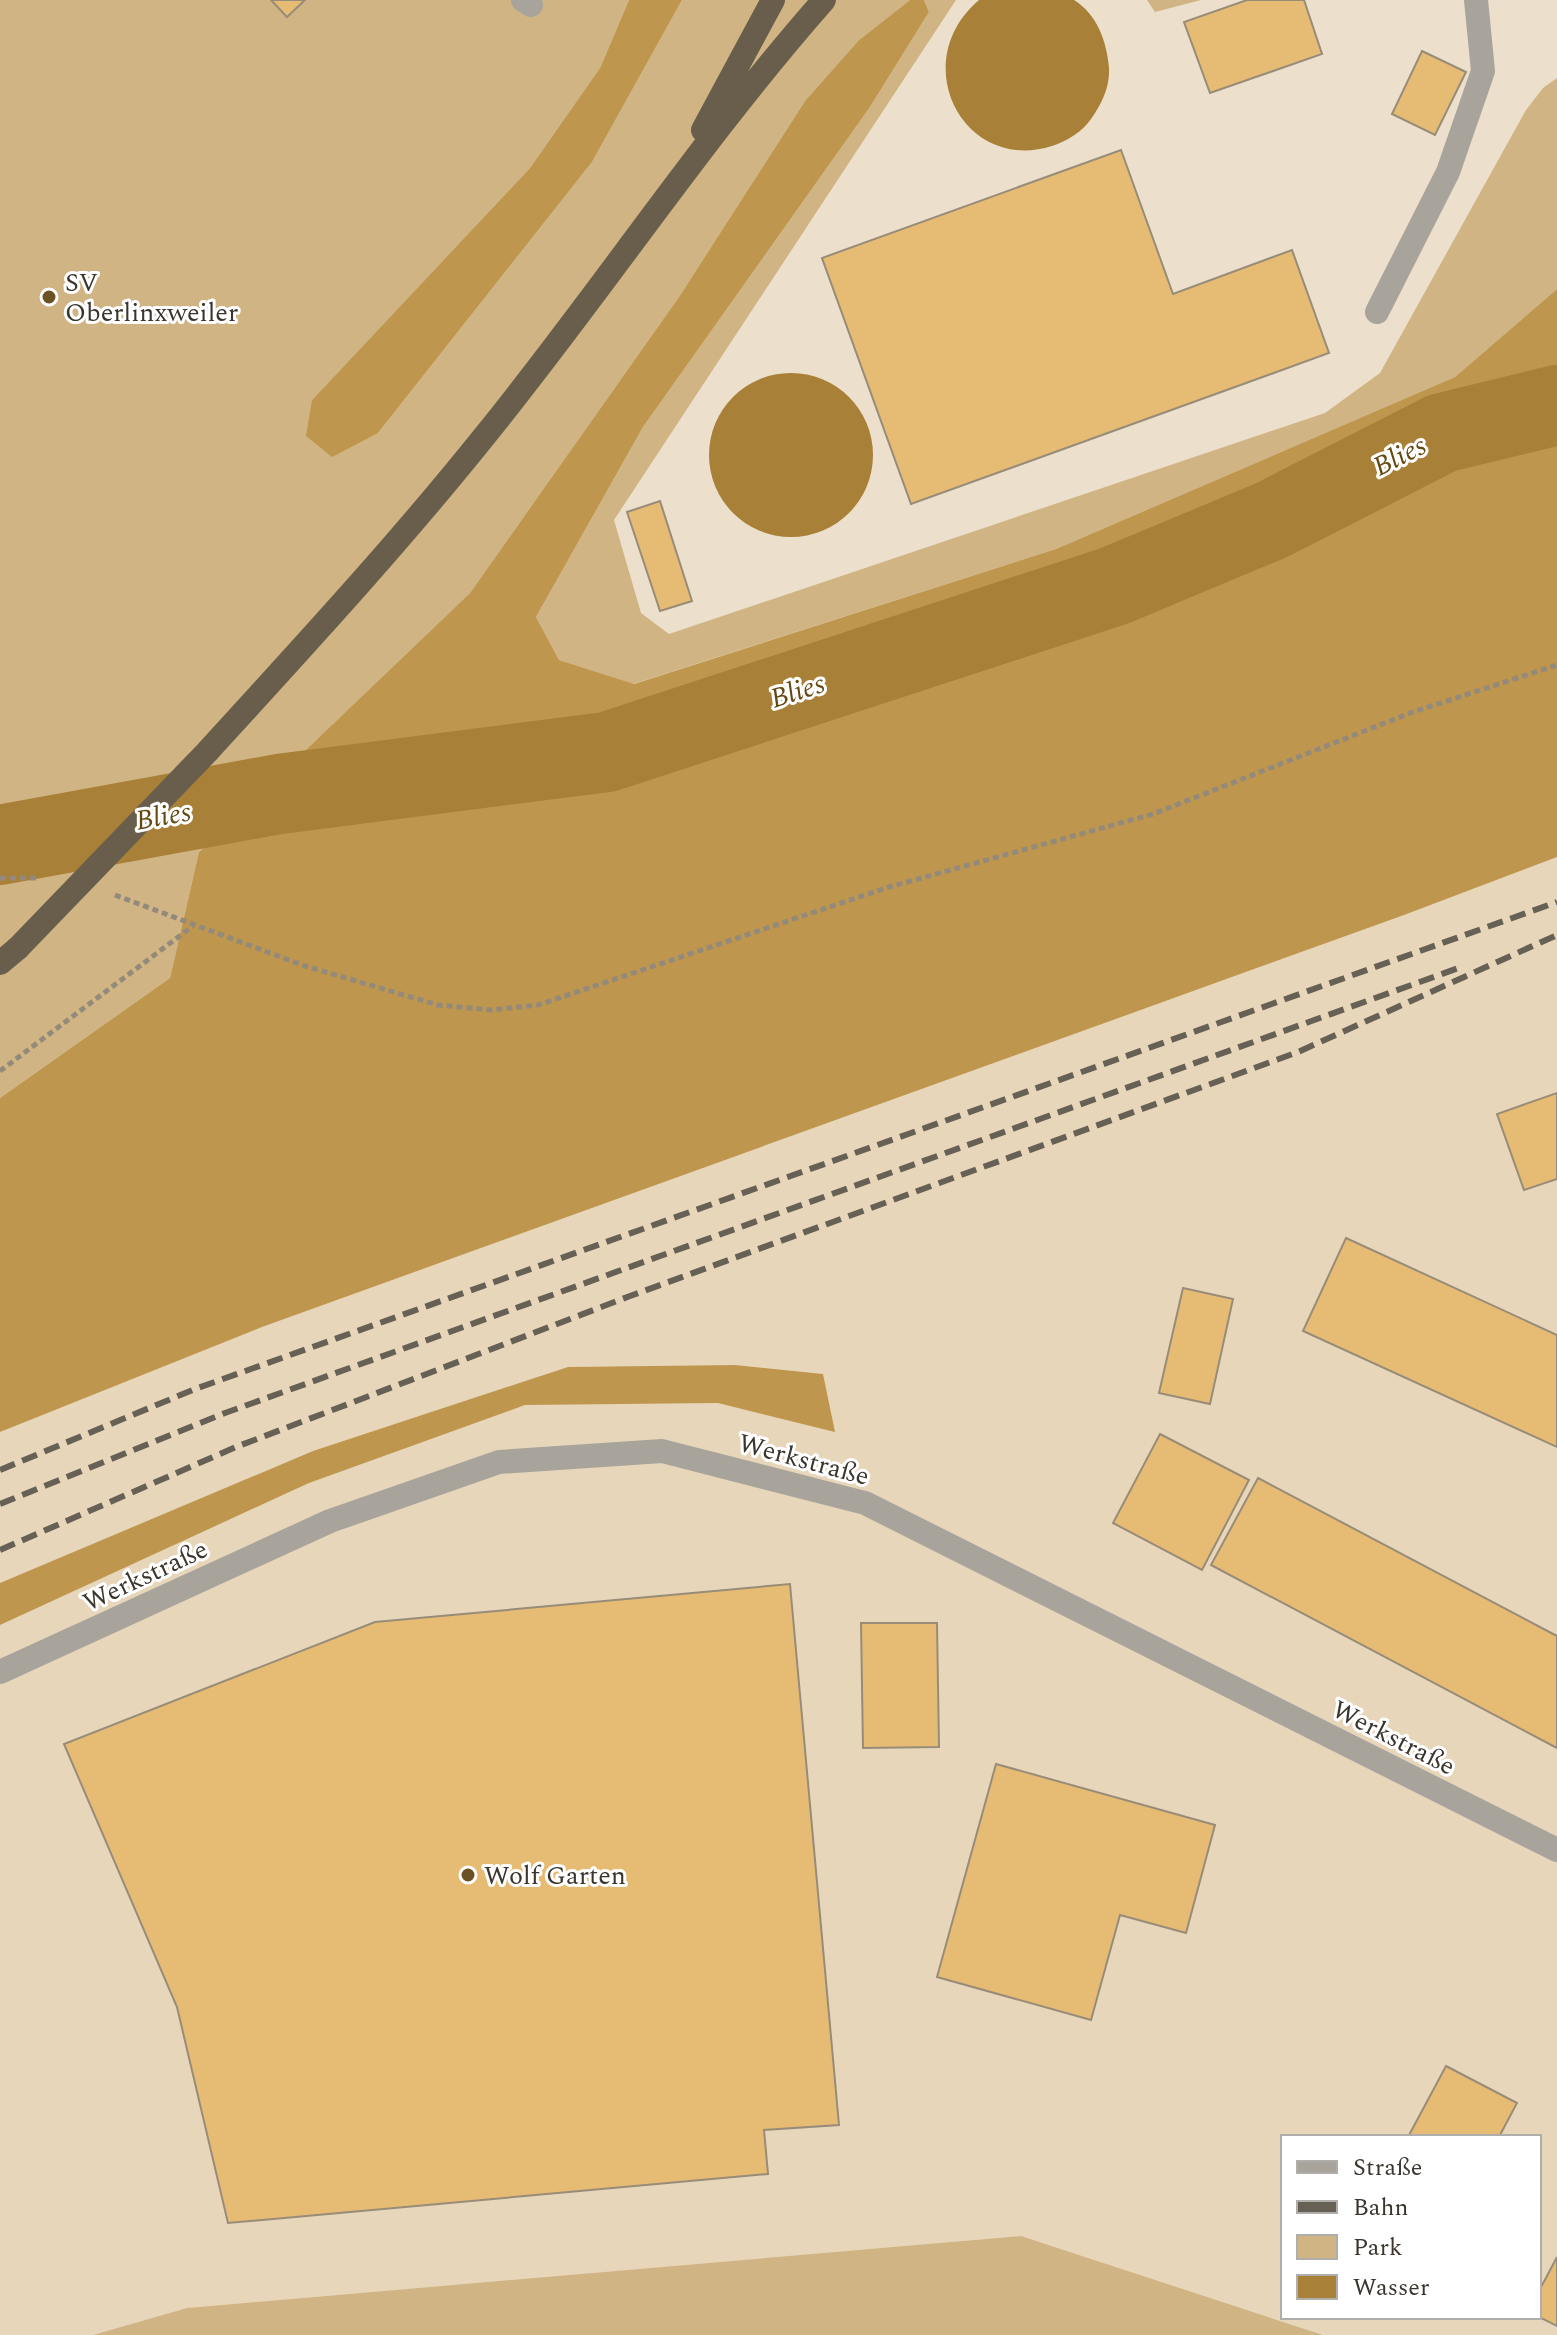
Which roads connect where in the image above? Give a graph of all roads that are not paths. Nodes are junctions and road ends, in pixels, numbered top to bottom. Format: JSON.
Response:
{"nodes":[{"id":1,"x":773,"y":0,"type":"edge"},
{"id":2,"x":824,"y":0,"type":"edge"},
{"id":3,"x":1476,"y":0,"type":"edge"},
{"id":4,"x":602,"y":283,"type":"junction"},
{"id":5,"x":1377,"y":312,"type":"dead end"},
{"id":6,"x":9,"y":955,"type":"edge"},
{"id":7,"x":0,"y":1672,"type":"edge"},
{"id":8,"x":1557,"y":1850,"type":"edge"}],
"edges":[{"from":1,"to":4,"type":"highway"},
{"from":2,"to":4,"type":"highway"},
{"from":3,"to":5,"type":"street"},
{"from":4,"to":6,"type":"highway","bridge":true},
{"from":7,"to":8,"type":"street","name":"Werkstraße"}]}
